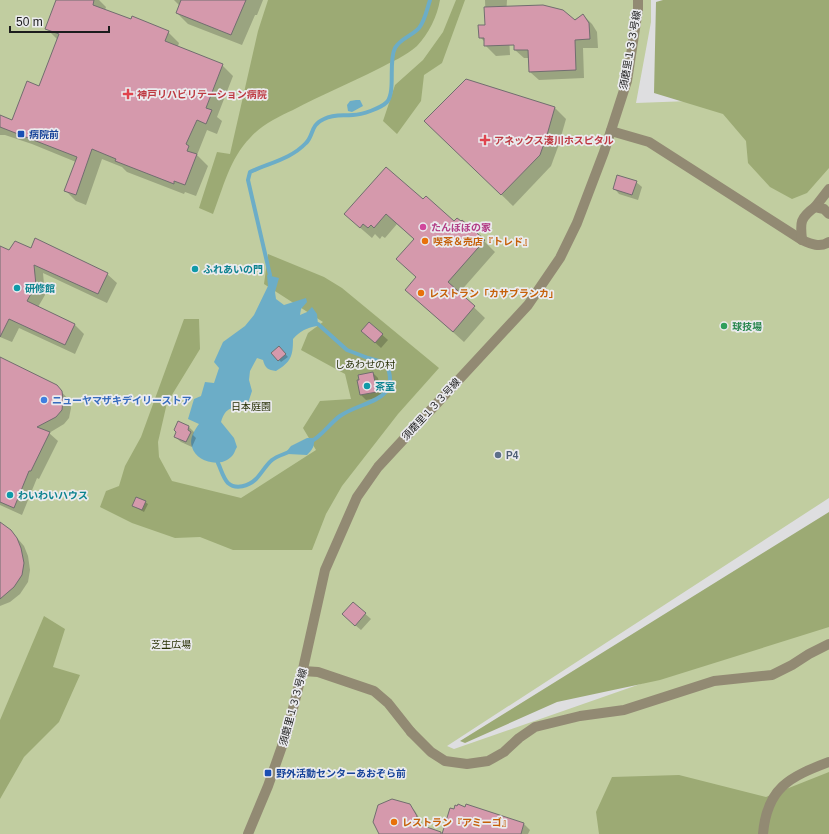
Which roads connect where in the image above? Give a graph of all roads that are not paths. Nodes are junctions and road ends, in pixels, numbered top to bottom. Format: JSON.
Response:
{"nodes":[{"id":1,"x":638,"y":0,"type":"edge"},
{"id":2,"x":611,"y":131,"type":"junction"},
{"id":3,"x":829,"y":189,"type":"edge"},
{"id":4,"x":815,"y":207,"type":"junction"},
{"id":5,"x":829,"y":214,"type":"edge"},
{"id":6,"x":802,"y":240,"type":"junction"},
{"id":7,"x":829,"y":242,"type":"edge"},
{"id":8,"x":829,"y":644,"type":"edge"},
{"id":9,"x":303,"y":671,"type":"junction"},
{"id":10,"x":829,"y":762,"type":"edge"},
{"id":11,"x":248,"y":834,"type":"edge"},
{"id":12,"x":763,"y":834,"type":"edge"}],
"edges":[{"from":1,"to":2,"type":"street","name":"須磨里１３３号線"},
{"from":2,"to":6,"type":"street"},
{"from":2,"to":9,"type":"street","name":"須磨里１３３号線"},
{"from":3,"to":4,"type":"street"},
{"from":4,"to":5,"type":"street"},
{"from":4,"to":6,"type":"street"},
{"from":6,"to":7,"type":"street"},
{"from":8,"to":9,"type":"street"},
{"from":9,"to":11,"type":"street","name":"須磨里１３３号線"},
{"from":10,"to":12,"type":"street"}]}
